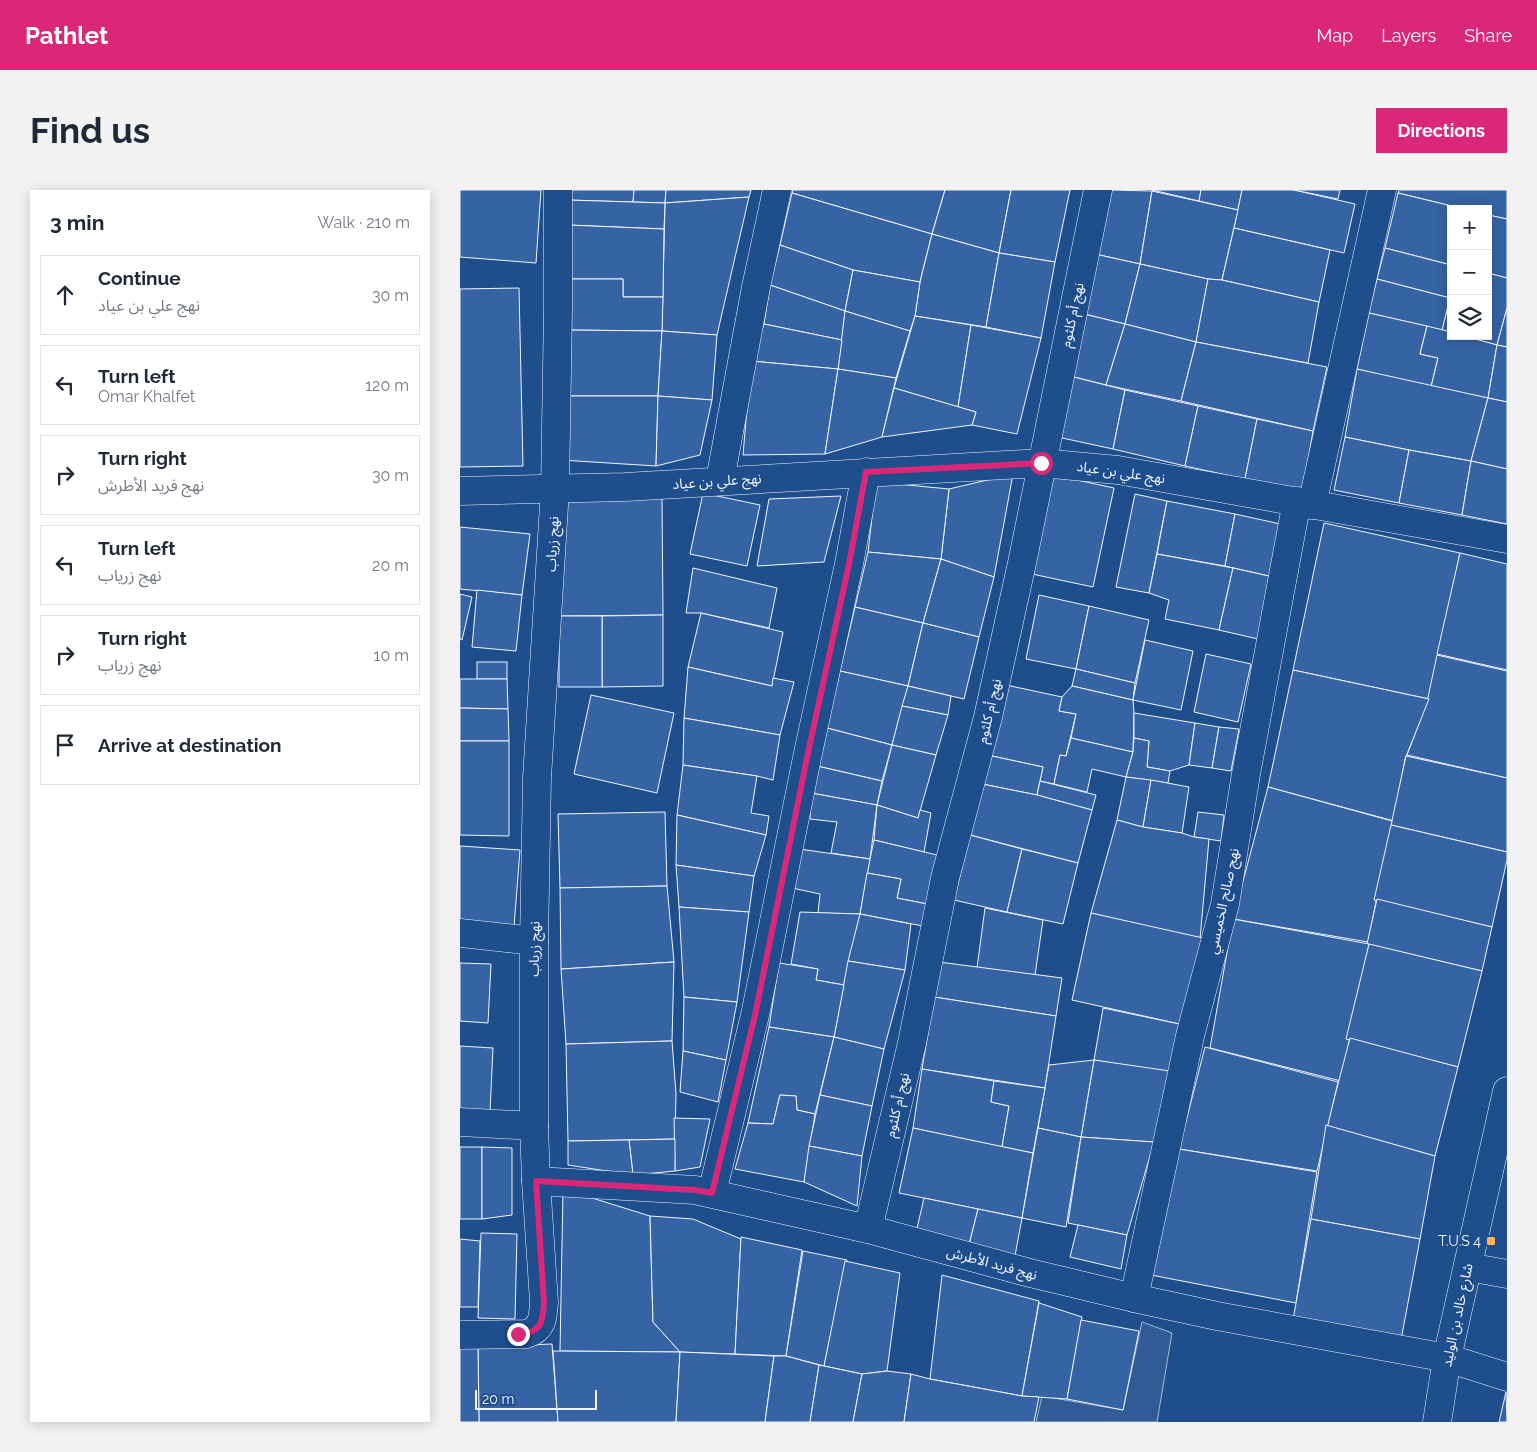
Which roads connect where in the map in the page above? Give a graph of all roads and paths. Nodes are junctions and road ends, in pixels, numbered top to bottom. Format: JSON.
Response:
{"nodes":[{"id":1,"x":558,"y":190,"type":"edge"},
{"id":2,"x":777,"y":190,"type":"edge"},
{"id":3,"x":1098,"y":190,"type":"edge"},
{"id":4,"x":1382,"y":190,"type":"edge"},
{"id":5,"x":1041,"y":463,"type":"junction"},
{"id":6,"x":866,"y":472,"type":"junction"},
{"id":7,"x":720,"y":480,"type":"junction"},
{"id":8,"x":555,"y":489,"type":"junction"},
{"id":9,"x":460,"y":491,"type":"edge"},
{"id":10,"x":1304,"y":503,"type":"junction"},
{"id":11,"x":1507,"y":539,"type":"edge"},
{"id":12,"x":460,"y":933,"type":"edge"},
{"id":13,"x":534,"y":941,"type":"junction"},
{"id":14,"x":1507,"y":1091,"type":"edge"},
{"id":15,"x":460,"y":1122,"type":"edge"},
{"id":16,"x":534,"y":1126,"type":"junction"},
{"id":17,"x":536,"y":1181,"type":"junction"},
{"id":18,"x":712,"y":1193,"type":"junction"},
{"id":19,"x":868,"y":1229,"type":"junction"},
{"id":20,"x":1468,"y":1267,"type":"junction"},
{"id":21,"x":1507,"y":1274,"type":"edge"},
{"id":22,"x":1134,"y":1298,"type":"junction"},
{"id":23,"x":460,"y":1335,"type":"edge"},
{"id":24,"x":1447,"y":1358,"type":"junction"},
{"id":25,"x":1507,"y":1377,"type":"edge"},
{"id":26,"x":1437,"y":1422,"type":"edge"}],
"edges":[{"from":1,"to":8,"type":"street","name":"نهج زرياب"},
{"from":2,"to":7,"type":"street"},
{"from":3,"to":5,"type":"street","name":"نهج أم كلثوم"},
{"from":4,"to":10,"type":"street","name":"نهج صالح الخميسي"},
{"from":5,"to":6,"type":"street","name":"نهج علي بن عياد"},
{"from":5,"to":10,"type":"street","name":"نهج علي بن عياد"},
{"from":5,"to":19,"type":"street","name":"نهج أم كلثوم"},
{"from":6,"to":7,"type":"street","name":"نهج علي بن عياد"},
{"from":6,"to":18,"type":"street"},
{"from":7,"to":8,"type":"street","name":"نهج علي بن عياد"},
{"from":8,"to":9,"type":"street","name":"نهج علي بن عياد"},
{"from":8,"to":13,"type":"street","name":"نهج زرياب"},
{"from":10,"to":11,"type":"street","name":"نهج علي بن عياد"},
{"from":10,"to":22,"type":"street","name":"نهج صالح الخميسي"},
{"from":12,"to":13,"type":"street"},
{"from":13,"to":16,"type":"street","name":"نهج زرياب"},
{"from":14,"to":20,"type":"street","name":"شارع خالد بن الوليد"},
{"from":15,"to":16,"type":"street"},
{"from":16,"to":17,"type":"street","name":"نهج زرياب"},
{"from":17,"to":18,"type":"street","name":"نهج فريد الأطرش"},
{"from":17,"to":23,"type":"street","name":"نهج زرياب"},
{"from":18,"to":19,"type":"street","name":"نهج فريد الأطرش"},
{"from":19,"to":22,"type":"street","name":"نهج فريد الأطرش"},
{"from":20,"to":21,"type":"street"},
{"from":20,"to":24,"type":"street","name":"شارع خالد بن الوليد"},
{"from":22,"to":24,"type":"street","name":"نهج فريد الأطرش"},
{"from":24,"to":25,"type":"street","name":"نهج فريد الأطرش"},
{"from":24,"to":26,"type":"street","name":"شارع خالد بن الوليد"}]}
